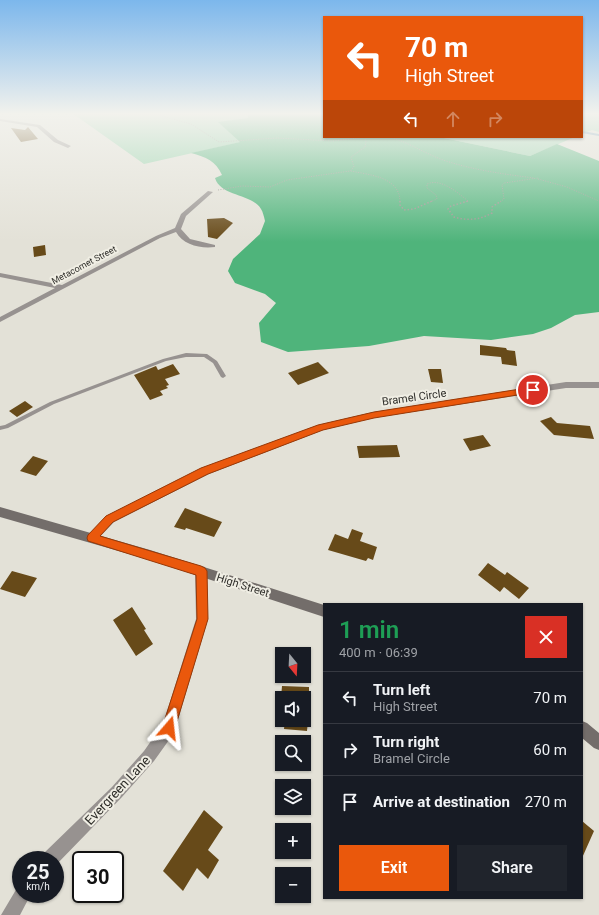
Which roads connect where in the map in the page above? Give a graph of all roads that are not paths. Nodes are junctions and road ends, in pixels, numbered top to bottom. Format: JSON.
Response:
{"nodes":[{"id":1,"x":210,"y":192,"type":"road end"},
{"id":2,"x":178,"y":229,"type":"junction"},
{"id":3,"x":213,"y":246,"type":"dead end"},
{"id":4,"x":0,"y":275,"type":"edge"},
{"id":5,"x":62,"y":287,"type":"junction"},
{"id":6,"x":0,"y":320,"type":"edge"},
{"id":7,"x":223,"y":376,"type":"dead end"},
{"id":8,"x":599,"y":385,"type":"edge"},
{"id":9,"x":0,"y":428,"type":"edge"},
{"id":10,"x":0,"y":512,"type":"edge"},
{"id":11,"x":92,"y":538,"type":"junction"},
{"id":12,"x":201,"y":571,"type":"junction"},
{"id":13,"x":323,"y":611,"type":"edge"},
{"id":14,"x":583,"y":729,"type":"edge"},
{"id":15,"x":599,"y":743,"type":"edge"},
{"id":16,"x":58,"y":851,"type":"edge"},
{"id":17,"x":17,"y":903,"type":"edge"},
{"id":18,"x":10,"y":915,"type":"edge"}],
"edges":[{"from":1,"to":2,"type":"street"},
{"from":2,"to":3,"type":"street"},
{"from":2,"to":5,"type":"street","name":"Metacomet Street"},
{"from":4,"to":5,"type":"street"},
{"from":5,"to":6,"type":"street","name":"Metacomet Street"},
{"from":7,"to":9,"type":"lane"},
{"from":8,"to":11,"type":"street","name":"Bramel Circle"},
{"from":10,"to":11,"type":"street","name":"High Street"},
{"from":11,"to":12,"type":"street","name":"High Street"},
{"from":12,"to":13,"type":"street","name":"High Street"},
{"from":12,"to":16,"type":"street","name":"Evergreen Lane"},
{"from":14,"to":15,"type":"street"},
{"from":17,"to":18,"type":"street"}]}
